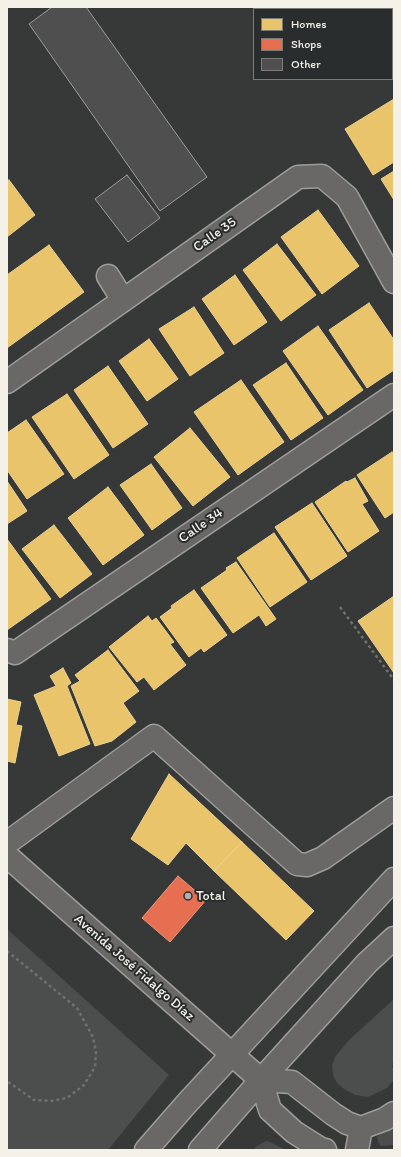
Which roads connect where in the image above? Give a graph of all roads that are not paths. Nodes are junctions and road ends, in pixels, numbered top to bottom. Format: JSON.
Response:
{"nodes":[{"id":1,"x":108,"y":276,"type":"dead end"},
{"id":2,"x":394,"y":282,"type":"edge"},
{"id":3,"x":124,"y":300,"type":"junction"},
{"id":4,"x":7,"y":382,"type":"edge"},
{"id":5,"x":394,"y":395,"type":"edge"},
{"id":6,"x":7,"y":650,"type":"edge"},
{"id":7,"x":394,"y":808,"type":"edge"},
{"id":8,"x":7,"y":843,"type":"edge"},
{"id":9,"x":7,"y":856,"type":"edge"},
{"id":10,"x":394,"y":879,"type":"edge"},
{"id":11,"x":394,"y":938,"type":"edge"},
{"id":12,"x":233,"y":1055,"type":"junction"},
{"id":13,"x":261,"y":1080,"type":"junction"},
{"id":14,"x":394,"y":1113,"type":"edge"},
{"id":15,"x":361,"y":1128,"type":"junction"},
{"id":16,"x":146,"y":1150,"type":"edge"},
{"id":17,"x":200,"y":1150,"type":"edge"},
{"id":18,"x":326,"y":1150,"type":"edge"},
{"id":19,"x":357,"y":1150,"type":"edge"}],
"edges":[{"from":1,"to":3,"type":"street"},
{"from":2,"to":3,"type":"street","name":"Calle 35"},
{"from":3,"to":4,"type":"street","name":"Calle 35"},
{"from":5,"to":6,"type":"street","name":"Calle 34"},
{"from":7,"to":8,"type":"street"},
{"from":9,"to":12,"type":"street","name":"Avenida José Fidalgo Díaz"},
{"from":10,"to":12,"type":"street"},
{"from":11,"to":13,"type":"street"},
{"from":12,"to":13,"type":"street","name":"Avenida José Fidalgo Díaz"},
{"from":12,"to":16,"type":"street"},
{"from":13,"to":15,"type":"street"},
{"from":13,"to":17,"type":"street"},
{"from":13,"to":18,"type":"street"},
{"from":14,"to":15,"type":"street"},
{"from":15,"to":19,"type":"street"}]}
